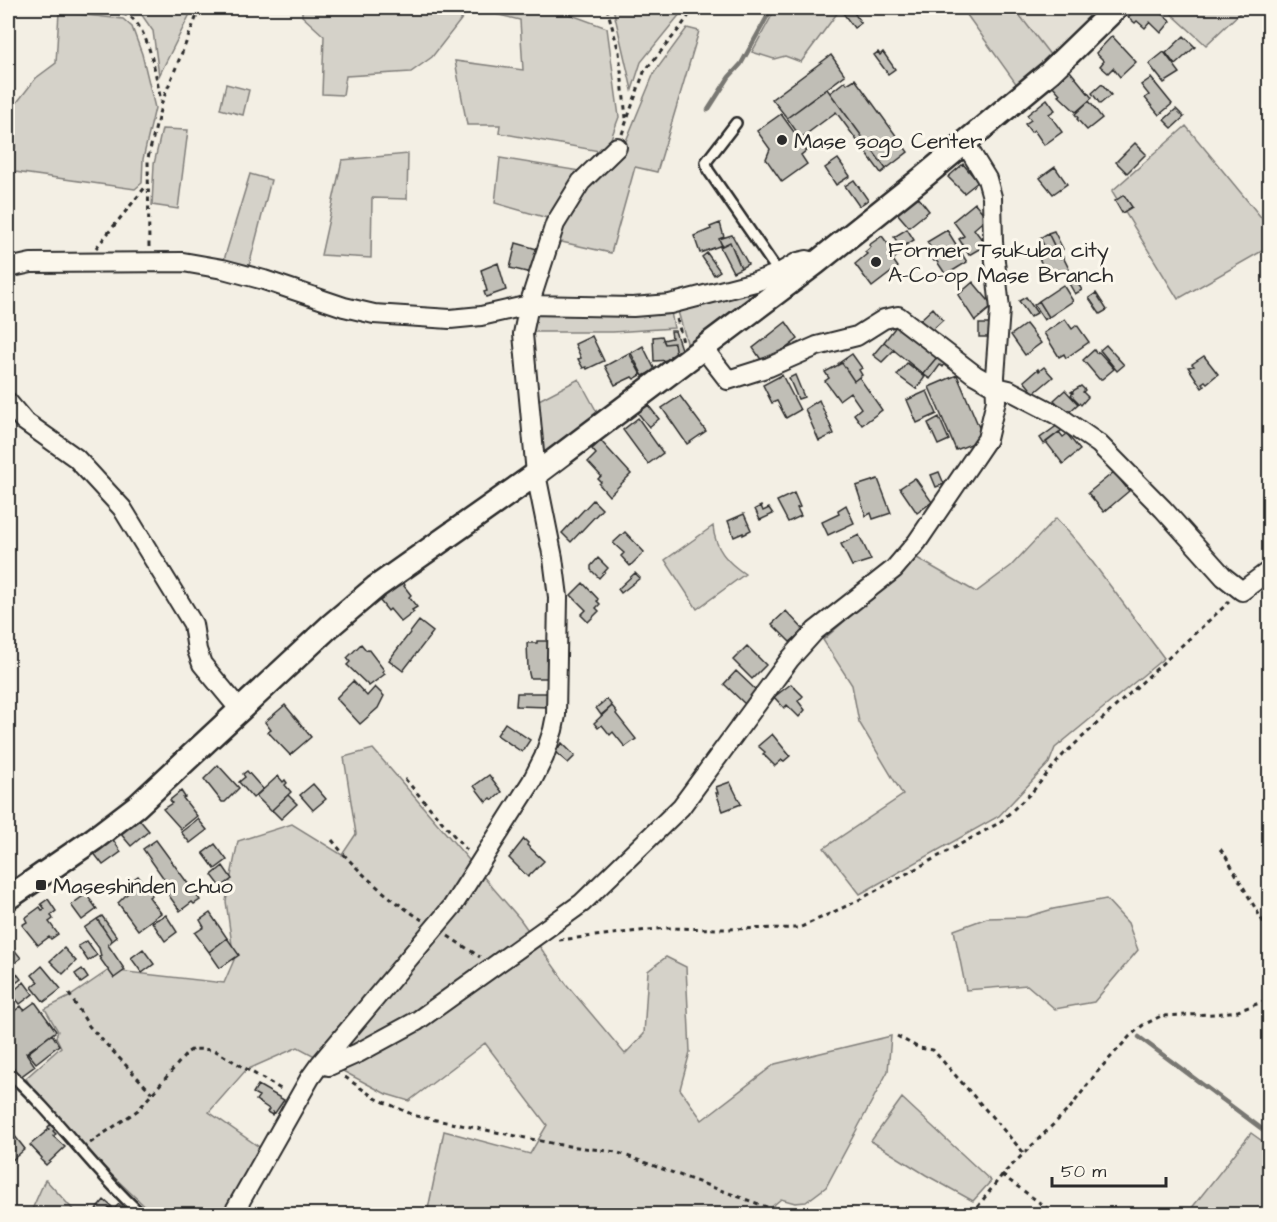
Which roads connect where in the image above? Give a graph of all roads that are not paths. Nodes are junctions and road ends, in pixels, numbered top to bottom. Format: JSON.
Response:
{"nodes":[{"id":1,"x":1116,"y":8,"type":"edge"},
{"id":2,"x":736,"y":123,"type":"dead end"},
{"id":3,"x":966,"y":142,"type":"junction"},
{"id":4,"x":617,"y":147,"type":"road end"},
{"id":5,"x":816,"y":263,"type":"junction"},
{"id":6,"x":8,"y":268,"type":"edge"},
{"id":7,"x":779,"y":273,"type":"junction"},
{"id":8,"x":529,"y":305,"type":"junction"},
{"id":9,"x":696,"y":351,"type":"junction"},
{"id":10,"x":996,"y":387,"type":"junction"},
{"id":11,"x":8,"y":402,"type":"edge"},
{"id":12,"x":536,"y":474,"type":"junction"},
{"id":13,"x":1269,"y":570,"type":"edge"},
{"id":14,"x":240,"y":710,"type":"junction"},
{"id":15,"x":8,"y":898,"type":"edge"},
{"id":16,"x":325,"y":1065,"type":"junction"},
{"id":17,"x":8,"y":1072,"type":"edge"},
{"id":18,"x":141,"y":1215,"type":"edge"},
{"id":19,"x":233,"y":1215,"type":"edge"}],
"edges":[{"from":1,"to":3,"type":"street"},
{"from":2,"to":7,"type":"lane"},
{"from":3,"to":5,"type":"street"},
{"from":3,"to":10,"type":"street"},
{"from":4,"to":8,"type":"street"},
{"from":5,"to":7,"type":"street"},
{"from":5,"to":9,"type":"street"},
{"from":6,"to":8,"type":"street"},
{"from":7,"to":8,"type":"street"},
{"from":8,"to":12,"type":"street"},
{"from":9,"to":10,"type":"street"},
{"from":9,"to":12,"type":"street"},
{"from":10,"to":13,"type":"street"},
{"from":10,"to":16,"type":"street"},
{"from":11,"to":14,"type":"street"},
{"from":12,"to":14,"type":"street"},
{"from":12,"to":16,"type":"street"},
{"from":14,"to":15,"type":"street"},
{"from":16,"to":19,"type":"street"},
{"from":17,"to":18,"type":"lane"}]}
